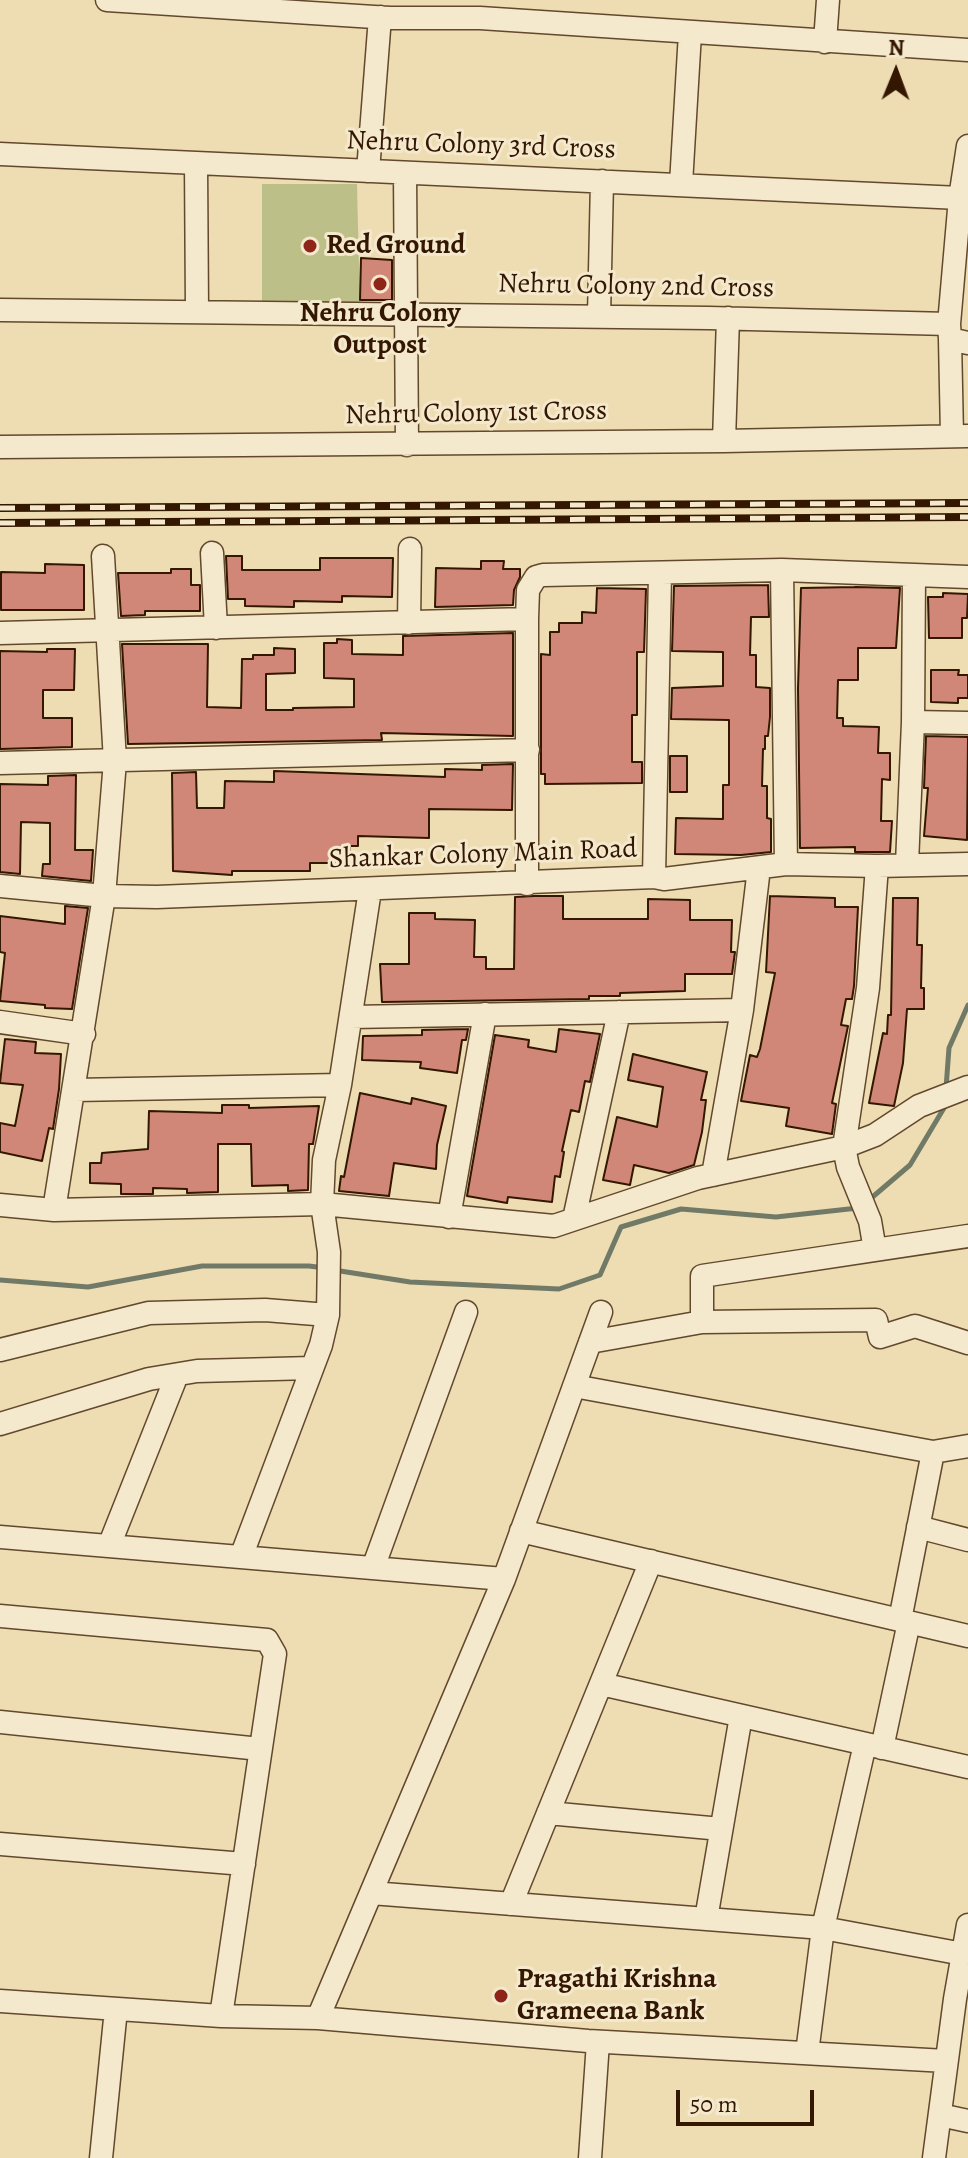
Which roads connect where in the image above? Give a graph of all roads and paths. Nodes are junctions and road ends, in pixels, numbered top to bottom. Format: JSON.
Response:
{"nodes":[{"id":1,"x":107,"y":0,"type":"edge"},
{"id":2,"x":828,"y":0,"type":"edge"},
{"id":3,"x":426,"y":9,"type":"edge"},
{"id":4,"x":380,"y":17,"type":"junction"},
{"id":5,"x":690,"y":33,"type":"junction"},
{"id":6,"x":825,"y":42,"type":"junction"},
{"id":7,"x":968,"y":50,"type":"edge"},
{"id":8,"x":968,"y":146,"type":"edge"},
{"id":9,"x":0,"y":154,"type":"edge"},
{"id":10,"x":196,"y":163,"type":"junction"},
{"id":11,"x":368,"y":171,"type":"junction"},
{"id":12,"x":405,"y":173,"type":"junction"},
{"id":13,"x":602,"y":181,"type":"junction"},
{"id":14,"x":681,"y":184,"type":"junction"},
{"id":15,"x":960,"y":198,"type":"junction"},
{"id":16,"x":0,"y":310,"type":"edge"},
{"id":17,"x":197,"y":311,"type":"junction"},
{"id":18,"x":407,"y":314,"type":"junction"},
{"id":19,"x":599,"y":316,"type":"junction"},
{"id":20,"x":728,"y":318,"type":"junction"},
{"id":21,"x":956,"y":335,"type":"edge"},
{"id":22,"x":960,"y":436,"type":"edge"},
{"id":23,"x":724,"y":441,"type":"junction"},
{"id":24,"x":407,"y":445,"type":"junction"},
{"id":25,"x":0,"y":447,"type":"edge"},
{"id":26,"x":410,"y":549,"type":"dead end"},
{"id":27,"x":212,"y":553,"type":"dead end"},
{"id":28,"x":103,"y":556,"type":"dead end"},
{"id":29,"x":782,"y":570,"type":"junction"},
{"id":30,"x":660,"y":574,"type":"junction"},
{"id":31,"x":914,"y":575,"type":"junction"},
{"id":32,"x":968,"y":577,"type":"edge"},
{"id":33,"x":527,"y":619,"type":"junction"},
{"id":34,"x":409,"y":623,"type":"junction"},
{"id":35,"x":216,"y":628,"type":"junction"},
{"id":36,"x":108,"y":631,"type":"junction"},
{"id":37,"x":0,"y":633,"type":"edge"},
{"id":38,"x":913,"y":722,"type":"junction"},
{"id":39,"x":968,"y":723,"type":"edge"},
{"id":40,"x":528,"y":750,"type":"junction"},
{"id":41,"x":115,"y":761,"type":"junction"},
{"id":42,"x":0,"y":763,"type":"edge"},
{"id":43,"x":786,"y":864,"type":"junction"},
{"id":44,"x":907,"y":864,"type":"junction"},
{"id":45,"x":968,"y":864,"type":"edge"},
{"id":46,"x":877,"y":866,"type":"junction"},
{"id":47,"x":759,"y":868,"type":"junction"},
{"id":48,"x":654,"y":877,"type":"junction"},
{"id":49,"x":527,"y":884,"type":"junction"},
{"id":50,"x":0,"y":886,"type":"edge"},
{"id":51,"x":370,"y":890,"type":"junction"},
{"id":52,"x":104,"y":896,"type":"junction"},
{"id":53,"x":742,"y":1010,"type":"junction"},
{"id":54,"x":619,"y":1012,"type":"junction"},
{"id":55,"x":485,"y":1014,"type":"junction"},
{"id":56,"x":351,"y":1017,"type":"junction"},
{"id":57,"x":0,"y":1022,"type":"edge"},
{"id":58,"x":84,"y":1034,"type":"junction"},
{"id":59,"x":340,"y":1085,"type":"junction"},
{"id":60,"x":967,"y":1088,"type":"edge"},
{"id":61,"x":75,"y":1090,"type":"junction"},
{"id":62,"x":844,"y":1147,"type":"junction"},
{"id":63,"x":713,"y":1175,"type":"junction"},
{"id":64,"x":322,"y":1204,"type":"junction"},
{"id":65,"x":0,"y":1205,"type":"edge"},
{"id":66,"x":54,"y":1210,"type":"junction"},
{"id":67,"x":449,"y":1217,"type":"junction"},
{"id":68,"x":574,"y":1219,"type":"junction"},
{"id":69,"x":968,"y":1236,"type":"edge"},
{"id":70,"x":875,"y":1250,"type":"junction"},
{"id":71,"x":466,"y":1312,"type":"dead end"},
{"id":72,"x":601,"y":1312,"type":"dead end"},
{"id":73,"x":328,"y":1315,"type":"junction"},
{"id":74,"x":702,"y":1322,"type":"junction"},
{"id":75,"x":590,"y":1342,"type":"junction"},
{"id":76,"x":968,"y":1343,"type":"edge"},
{"id":77,"x":0,"y":1350,"type":"edge"},
{"id":78,"x":312,"y":1368,"type":"junction"},
{"id":79,"x":177,"y":1375,"type":"junction"},
{"id":80,"x":574,"y":1386,"type":"junction"},
{"id":81,"x":0,"y":1424,"type":"edge"},
{"id":82,"x":968,"y":1446,"type":"edge"},
{"id":83,"x":933,"y":1452,"type":"junction"},
{"id":84,"x":918,"y":1527,"type":"junction"},
{"id":85,"x":521,"y":1531,"type":"junction"},
{"id":86,"x":0,"y":1537,"type":"edge"},
{"id":87,"x":968,"y":1540,"type":"edge"},
{"id":88,"x":109,"y":1546,"type":"junction"},
{"id":89,"x":241,"y":1557,"type":"junction"},
{"id":90,"x":651,"y":1561,"type":"junction"},
{"id":91,"x":373,"y":1568,"type":"junction"},
{"id":92,"x":504,"y":1579,"type":"junction"},
{"id":93,"x":0,"y":1616,"type":"edge"},
{"id":94,"x":905,"y":1621,"type":"junction"},
{"id":95,"x":968,"y":1636,"type":"edge"},
{"id":96,"x":601,"y":1684,"type":"junction"},
{"id":97,"x":741,"y":1716,"type":"junction"},
{"id":98,"x":0,"y":1722,"type":"edge"},
{"id":99,"x":873,"y":1746,"type":"junction"},
{"id":100,"x":260,"y":1749,"type":"junction"},
{"id":101,"x":968,"y":1767,"type":"edge"},
{"id":102,"x":548,"y":1813,"type":"junction"},
{"id":103,"x":721,"y":1829,"type":"junction"},
{"id":104,"x":0,"y":1844,"type":"edge"},
{"id":105,"x":234,"y":1864,"type":"junction"},
{"id":106,"x":371,"y":1893,"type":"junction"},
{"id":107,"x":511,"y":1904,"type":"junction"},
{"id":108,"x":706,"y":1919,"type":"junction"},
{"id":109,"x":968,"y":1925,"type":"edge"},
{"id":110,"x":823,"y":1928,"type":"junction"},
{"id":111,"x":963,"y":1954,"type":"junction"},
{"id":112,"x":961,"y":2000,"type":"edge"},
{"id":113,"x":0,"y":2001,"type":"edge"},
{"id":114,"x":116,"y":2009,"type":"junction"},
{"id":115,"x":221,"y":2016,"type":"junction"},
{"id":116,"x":318,"y":2018,"type":"junction"},
{"id":117,"x":598,"y":2042,"type":"junction"},
{"id":118,"x":807,"y":2053,"type":"junction"},
{"id":119,"x":946,"y":2061,"type":"junction"},
{"id":120,"x":940,"y":2115,"type":"junction"},
{"id":121,"x":968,"y":2121,"type":"edge"},
{"id":122,"x":101,"y":2158,"type":"edge"},
{"id":123,"x":590,"y":2158,"type":"edge"},
{"id":124,"x":934,"y":2158,"type":"edge"}],
"edges":[{"from":1,"to":4,"type":"street"},
{"from":2,"to":6,"type":"street"},
{"from":3,"to":4,"type":"street"},
{"from":3,"to":5,"type":"street"},
{"from":4,"to":11,"type":"street"},
{"from":5,"to":6,"type":"street"},
{"from":5,"to":14,"type":"street"},
{"from":6,"to":7,"type":"street"},
{"from":8,"to":15,"type":"street"},
{"from":9,"to":10,"type":"street","name":"Nehru Colony 3rd Cross"},
{"from":10,"to":11,"type":"street","name":"Nehru Colony 3rd Cross"},
{"from":10,"to":17,"type":"street"},
{"from":11,"to":12,"type":"street","name":"Nehru Colony 3rd Cross"},
{"from":12,"to":13,"type":"street","name":"Nehru Colony 3rd Cross"},
{"from":12,"to":18,"type":"street"},
{"from":13,"to":14,"type":"street","name":"Nehru Colony 3rd Cross"},
{"from":13,"to":19,"type":"street"},
{"from":14,"to":15,"type":"street","name":"Nehru Colony 3rd Cross"},
{"from":15,"to":21,"type":"street"},
{"from":16,"to":17,"type":"street","name":"Nehru Colony 2nd Cross"},
{"from":17,"to":18,"type":"street","name":"Nehru Colony 2nd Cross"},
{"from":18,"to":19,"type":"street","name":"Nehru Colony 2nd Cross"},
{"from":18,"to":24,"type":"street"},
{"from":19,"to":20,"type":"street","name":"Nehru Colony 2nd Cross"},
{"from":20,"to":21,"type":"street","name":"Nehru Colony 2nd Cross"},
{"from":20,"to":23,"type":"street"},
{"from":21,"to":22,"type":"street"},
{"from":22,"to":23,"type":"street","name":"Nehru Colony 1st Cross"},
{"from":23,"to":24,"type":"street","name":"Nehru Colony 1st Cross"},
{"from":24,"to":25,"type":"street","name":"Nehru Colony 1st Cross"},
{"from":26,"to":34,"type":"street"},
{"from":27,"to":35,"type":"street"},
{"from":28,"to":36,"type":"street"},
{"from":29,"to":30,"type":"street"},
{"from":29,"to":31,"type":"street"},
{"from":29,"to":43,"type":"street"},
{"from":30,"to":33,"type":"street"},
{"from":30,"to":48,"type":"street"},
{"from":31,"to":32,"type":"street"},
{"from":31,"to":38,"type":"street"},
{"from":33,"to":34,"type":"street"},
{"from":33,"to":40,"type":"street"},
{"from":34,"to":35,"type":"street"},
{"from":35,"to":36,"type":"street"},
{"from":36,"to":37,"type":"street"},
{"from":36,"to":41,"type":"street"},
{"from":38,"to":39,"type":"street"},
{"from":38,"to":44,"type":"street"},
{"from":40,"to":41,"type":"street"},
{"from":40,"to":49,"type":"street"},
{"from":41,"to":42,"type":"street"},
{"from":41,"to":52,"type":"street"},
{"from":43,"to":46,"type":"street","name":"Shankar Colony Main Road"},
{"from":43,"to":47,"type":"street","name":"Shankar Colony Main Road"},
{"from":44,"to":45,"type":"street","name":"Shankar Colony Main Road"},
{"from":44,"to":46,"type":"street","name":"Shankar Colony Main Road"},
{"from":46,"to":62,"type":"street"},
{"from":47,"to":48,"type":"street","name":"Shankar Colony Main Road"},
{"from":47,"to":53,"type":"street"},
{"from":48,"to":49,"type":"street","name":"Shankar Colony Main Road"},
{"from":49,"to":51,"type":"street","name":"Shankar Colony Main Road"},
{"from":50,"to":52,"type":"street","name":"Shankar Colony Main Road"},
{"from":51,"to":52,"type":"street","name":"Shankar Colony Main Road"},
{"from":51,"to":56,"type":"street"},
{"from":52,"to":58,"type":"street"},
{"from":53,"to":54,"type":"street"},
{"from":53,"to":63,"type":"street"},
{"from":54,"to":55,"type":"street"},
{"from":54,"to":68,"type":"street"},
{"from":55,"to":56,"type":"street"},
{"from":55,"to":67,"type":"street"},
{"from":56,"to":59,"type":"street"},
{"from":57,"to":58,"type":"street"},
{"from":58,"to":61,"type":"street"},
{"from":59,"to":61,"type":"street"},
{"from":59,"to":64,"type":"street"},
{"from":60,"to":62,"type":"street"},
{"from":61,"to":66,"type":"street"},
{"from":62,"to":63,"type":"street"},
{"from":62,"to":70,"type":"street"},
{"from":63,"to":68,"type":"street"},
{"from":64,"to":66,"type":"street"},
{"from":64,"to":67,"type":"street"},
{"from":64,"to":73,"type":"street"},
{"from":65,"to":66,"type":"street"},
{"from":67,"to":68,"type":"street"},
{"from":69,"to":70,"type":"street"},
{"from":70,"to":74,"type":"street"},
{"from":71,"to":91,"type":"street"},
{"from":72,"to":75,"type":"street"},
{"from":73,"to":77,"type":"street"},
{"from":73,"to":78,"type":"street"},
{"from":74,"to":75,"type":"street"},
{"from":74,"to":76,"type":"street"},
{"from":75,"to":80,"type":"street"},
{"from":78,"to":79,"type":"street"},
{"from":78,"to":89,"type":"street"},
{"from":79,"to":81,"type":"street"},
{"from":79,"to":88,"type":"street"},
{"from":80,"to":83,"type":"street"},
{"from":80,"to":85,"type":"street"},
{"from":82,"to":83,"type":"street"},
{"from":83,"to":84,"type":"street"},
{"from":84,"to":87,"type":"street"},
{"from":84,"to":94,"type":"street"},
{"from":85,"to":90,"type":"street"},
{"from":85,"to":92,"type":"street"},
{"from":86,"to":88,"type":"street"},
{"from":88,"to":89,"type":"street"},
{"from":89,"to":91,"type":"street"},
{"from":90,"to":94,"type":"street"},
{"from":90,"to":96,"type":"street"},
{"from":91,"to":92,"type":"street"},
{"from":92,"to":106,"type":"street"},
{"from":93,"to":100,"type":"street"},
{"from":94,"to":95,"type":"street"},
{"from":94,"to":99,"type":"street"},
{"from":96,"to":97,"type":"street"},
{"from":96,"to":102,"type":"street"},
{"from":97,"to":99,"type":"street"},
{"from":97,"to":103,"type":"street"},
{"from":98,"to":100,"type":"street"},
{"from":99,"to":101,"type":"street"},
{"from":99,"to":110,"type":"street"},
{"from":100,"to":105,"type":"street"},
{"from":102,"to":103,"type":"street"},
{"from":102,"to":107,"type":"street"},
{"from":103,"to":108,"type":"street"},
{"from":104,"to":105,"type":"street"},
{"from":105,"to":115,"type":"street"},
{"from":106,"to":107,"type":"street"},
{"from":106,"to":116,"type":"street"},
{"from":107,"to":108,"type":"street"},
{"from":108,"to":110,"type":"street"},
{"from":109,"to":111,"type":"street"},
{"from":110,"to":111,"type":"street"},
{"from":110,"to":118,"type":"street"},
{"from":111,"to":112,"type":"street"},
{"from":112,"to":119,"type":"street"},
{"from":113,"to":114,"type":"street"},
{"from":114,"to":115,"type":"street"},
{"from":114,"to":122,"type":"street"},
{"from":115,"to":116,"type":"street"},
{"from":116,"to":117,"type":"street"},
{"from":117,"to":118,"type":"street"},
{"from":117,"to":123,"type":"street"},
{"from":118,"to":119,"type":"street"},
{"from":119,"to":120,"type":"street"},
{"from":120,"to":121,"type":"street"},
{"from":120,"to":124,"type":"street"}]}
